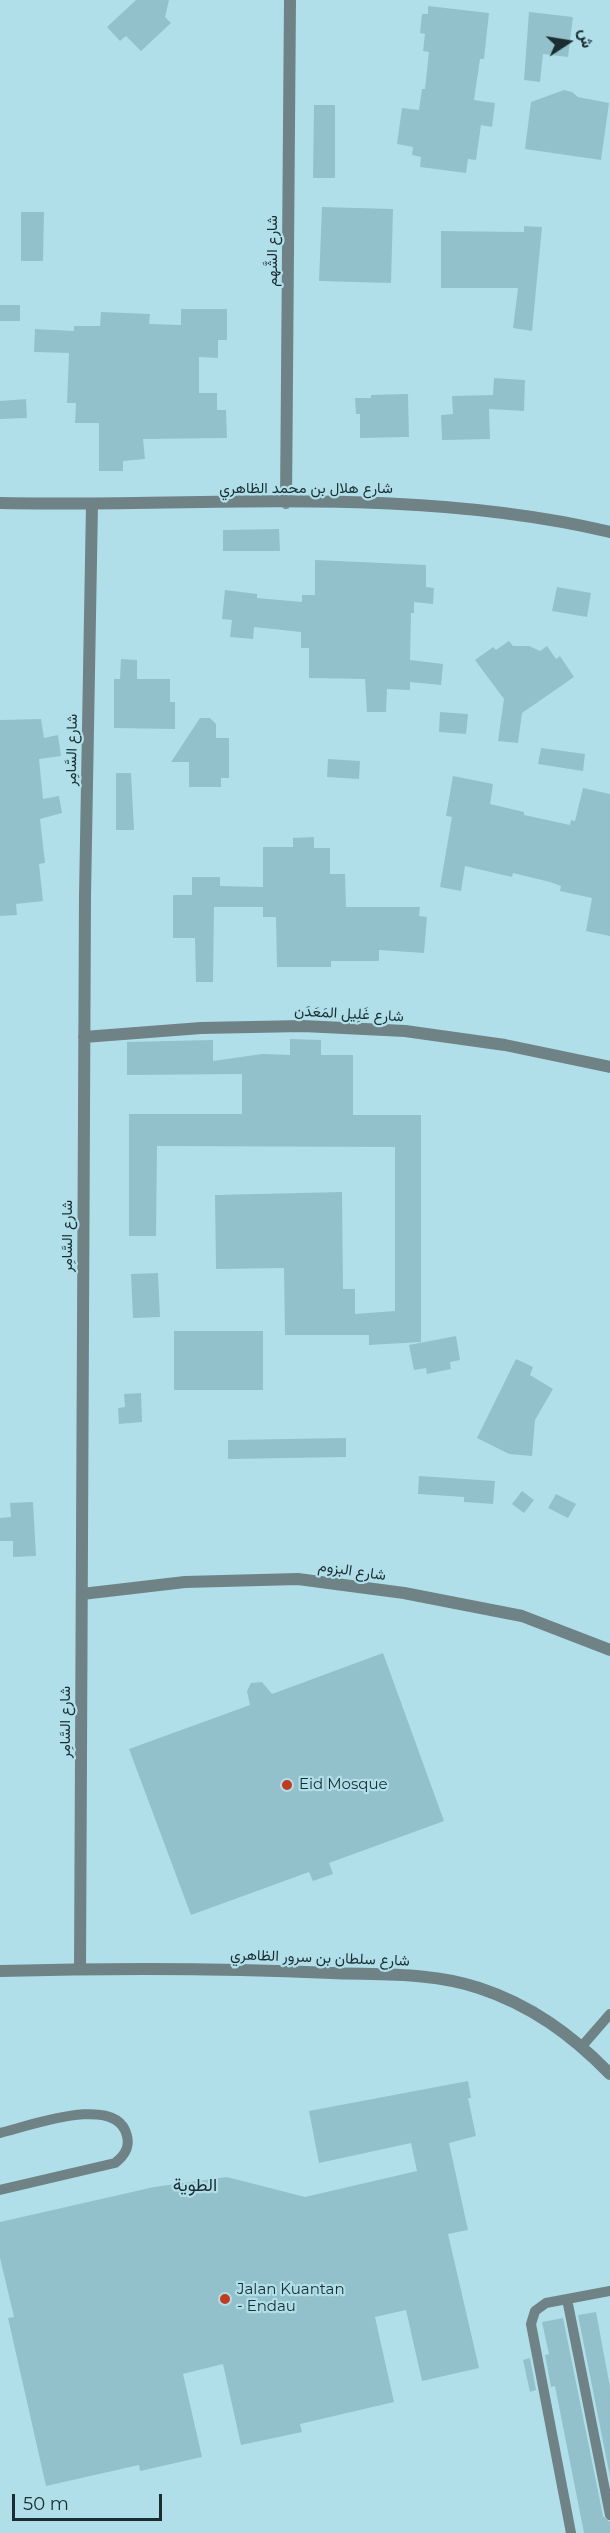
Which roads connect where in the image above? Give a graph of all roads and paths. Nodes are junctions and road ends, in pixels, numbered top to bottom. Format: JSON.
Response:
{"nodes":[{"id":1,"x":290,"y":0,"type":"edge"},
{"id":2,"x":286,"y":502,"type":"junction"},
{"id":3,"x":0,"y":503,"type":"edge"},
{"id":4,"x":92,"y":504,"type":"junction"},
{"id":5,"x":610,"y":532,"type":"edge"},
{"id":6,"x":84,"y":1037,"type":"junction"},
{"id":7,"x":610,"y":1067,"type":"edge"},
{"id":8,"x":82,"y":1594,"type":"junction"},
{"id":9,"x":610,"y":1650,"type":"edge"},
{"id":10,"x":80,"y":1968,"type":"junction"},
{"id":11,"x":0,"y":1971,"type":"edge"},
{"id":12,"x":610,"y":2014,"type":"edge"},
{"id":13,"x":583,"y":2045,"type":"junction"},
{"id":14,"x":610,"y":2074,"type":"edge"},
{"id":15,"x":0,"y":2133,"type":"edge"},
{"id":16,"x":0,"y":2190,"type":"edge"},
{"id":17,"x":610,"y":2291,"type":"edge"},
{"id":18,"x":567,"y":2299,"type":"junction"},
{"id":19,"x":610,"y":2515,"type":"edge"},
{"id":20,"x":571,"y":2533,"type":"edge"}],
"edges":[{"from":1,"to":2,"type":"street","name":"شارع الشَّهم"},
{"from":2,"to":4,"type":"street","name":"شارع هلال بن محمد الظاهري"},
{"from":2,"to":5,"type":"street","name":"شارع هلال بن محمد الظاهري"},
{"from":3,"to":4,"type":"street","name":"شارع هلال بن محمد الظاهري"},
{"from":4,"to":6,"type":"street","name":"شارع السَّامِر"},
{"from":6,"to":7,"type":"street","name":"شارع غَلِيل المَعَدَن"},
{"from":6,"to":8,"type":"street","name":"شارع السَّامِر"},
{"from":8,"to":9,"type":"street","name":"شارع البزوم"},
{"from":8,"to":10,"type":"street","name":"شارع السَّامِر"},
{"from":10,"to":11,"type":"street","name":"شارع سلطان بن سرور الظاهري"},
{"from":10,"to":13,"type":"street","name":"شارع سلطان بن سرور الظاهري"},
{"from":12,"to":13,"type":"lane"},
{"from":13,"to":14,"type":"street","name":"شارع سلطان بن سرور الظاهري"},
{"from":15,"to":16,"type":"lane"},
{"from":17,"to":18,"type":"lane"},
{"from":18,"to":19,"type":"lane"},
{"from":18,"to":20,"type":"lane"}]}
